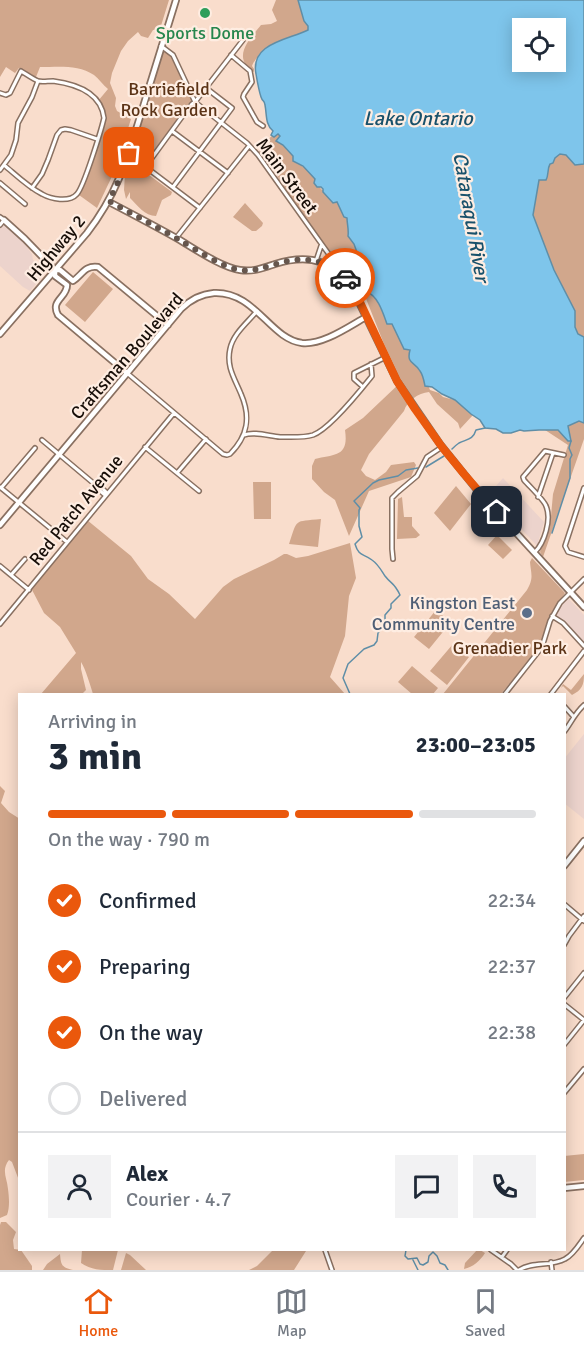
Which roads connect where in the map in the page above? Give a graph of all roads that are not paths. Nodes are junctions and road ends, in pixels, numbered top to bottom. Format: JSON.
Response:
{"nodes":[{"id":1,"x":176,"y":0,"type":"edge"},
{"id":2,"x":243,"y":40,"type":"dead end"},
{"id":3,"x":161,"y":46,"type":"junction"},
{"id":4,"x":231,"y":55,"type":"junction"},
{"id":5,"x":38,"y":81,"type":"junction"},
{"id":6,"x":206,"y":88,"type":"junction"},
{"id":7,"x":0,"y":93,"type":"edge"},
{"id":8,"x":195,"y":102,"type":"junction"},
{"id":9,"x":221,"y":123,"type":"junction"},
{"id":10,"x":263,"y":126,"type":"dead end"},
{"id":11,"x":172,"y":131,"type":"junction"},
{"id":12,"x":97,"y":139,"type":"junction"},
{"id":13,"x":249,"y":146,"type":"junction"},
{"id":14,"x":200,"y":152,"type":"junction"},
{"id":15,"x":4,"y":165,"type":"junction"},
{"id":16,"x":0,"y":170,"type":"edge"},
{"id":17,"x":228,"y":173,"type":"junction"},
{"id":18,"x":0,"y":183,"type":"edge"},
{"id":19,"x":173,"y":187,"type":"junction"},
{"id":20,"x":32,"y":188,"type":"junction"},
{"id":21,"x":109,"y":201,"type":"junction"},
{"id":22,"x":25,"y":204,"type":"dead end"},
{"id":23,"x":200,"y":208,"type":"junction"},
{"id":24,"x":1,"y":221,"type":"edge"},
{"id":25,"x":176,"y":238,"type":"junction"},
{"id":26,"x":321,"y":244,"type":"junction"},
{"id":27,"x":333,"y":260,"type":"dead end"},
{"id":28,"x":316,"y":261,"type":"junction"},
{"id":29,"x":55,"y":270,"type":"junction"},
{"id":30,"x":257,"y":312,"type":"junction"},
{"id":31,"x":366,"y":317,"type":"junction"},
{"id":32,"x":168,"y":325,"type":"junction"},
{"id":33,"x":0,"y":334,"type":"edge"},
{"id":34,"x":386,"y":357,"type":"junction"},
{"id":35,"x":371,"y":364,"type":"junction"},
{"id":36,"x":127,"y":373,"type":"junction"},
{"id":37,"x":363,"y":387,"type":"junction"},
{"id":38,"x":174,"y":413,"type":"junction"},
{"id":39,"x":247,"y":428,"type":"junction"},
{"id":40,"x":250,"y":432,"type":"junction"},
{"id":41,"x":244,"y":435,"type":"junction"},
{"id":42,"x":42,"y":440,"type":"dead end"},
{"id":43,"x":206,"y":440,"type":"junction"},
{"id":44,"x":145,"y":447,"type":"junction"},
{"id":45,"x":442,"y":447,"type":"junction"},
{"id":46,"x":35,"y":448,"type":"dead end"},
{"id":47,"x":553,"y":452,"type":"junction"},
{"id":48,"x":59,"y":454,"type":"junction"},
{"id":49,"x":564,"y":455,"type":"dead end"},
{"id":50,"x":177,"y":473,"type":"junction"},
{"id":51,"x":0,"y":488,"type":"edge"},
{"id":52,"x":584,"y":488,"type":"edge"},
{"id":53,"x":199,"y":491,"type":"dead end"},
{"id":54,"x":106,"y":494,"type":"junction"},
{"id":55,"x":538,"y":497,"type":"junction"},
{"id":56,"x":19,"y":502,"type":"junction"},
{"id":57,"x":0,"y":525,"type":"edge"},
{"id":58,"x":67,"y":542,"type":"junction"},
{"id":59,"x":535,"y":552,"type":"junction"},
{"id":60,"x":584,"y":557,"type":"edge"},
{"id":61,"x":25,"y":559,"type":"dead end"},
{"id":62,"x":393,"y":559,"type":"dead end"},
{"id":63,"x":0,"y":566,"type":"edge"},
{"id":64,"x":12,"y":575,"type":"junction"},
{"id":65,"x":584,"y":579,"type":"edge"},
{"id":66,"x":29,"y":590,"type":"junction"},
{"id":67,"x":570,"y":592,"type":"junction"},
{"id":68,"x":584,"y":607,"type":"edge"},
{"id":69,"x":552,"y":616,"type":"junction"},
{"id":70,"x":0,"y":624,"type":"edge"},
{"id":71,"x":584,"y":646,"type":"edge"},
{"id":72,"x":584,"y":651,"type":"edge"},
{"id":73,"x":506,"y":693,"type":"edge"},
{"id":74,"x":553,"y":693,"type":"edge"},
{"id":75,"x":584,"y":705,"type":"edge"},
{"id":76,"x":566,"y":708,"type":"edge"},
{"id":77,"x":573,"y":716,"type":"junction"},
{"id":78,"x":566,"y":730,"type":"edge"},
{"id":79,"x":584,"y":842,"type":"edge"},
{"id":80,"x":566,"y":864,"type":"edge"},
{"id":81,"x":566,"y":906,"type":"edge"},
{"id":82,"x":583,"y":919,"type":"edge"},
{"id":83,"x":566,"y":941,"type":"edge"},
{"id":84,"x":584,"y":973,"type":"edge"},
{"id":85,"x":566,"y":996,"type":"edge"},
{"id":86,"x":566,"y":1006,"type":"edge"},
{"id":87,"x":584,"y":1020,"type":"edge"},
{"id":88,"x":566,"y":1042,"type":"edge"},
{"id":89,"x":584,"y":1069,"type":"edge"},
{"id":90,"x":566,"y":1091,"type":"edge"},
{"id":91,"x":584,"y":1186,"type":"edge"},
{"id":92,"x":566,"y":1188,"type":"edge"},
{"id":93,"x":584,"y":1238,"type":"edge"},
{"id":94,"x":325,"y":1251,"type":"edge"},
{"id":95,"x":493,"y":1251,"type":"edge"},
{"id":96,"x":506,"y":1251,"type":"edge"},
{"id":97,"x":502,"y":1257,"type":"junction"},
{"id":98,"x":551,"y":1262,"type":"junction"},
{"id":99,"x":332,"y":1270,"type":"edge"},
{"id":100,"x":518,"y":1270,"type":"edge"},
{"id":101,"x":552,"y":1270,"type":"edge"}],
"edges":[{"from":1,"to":3,"type":"main road","name":"Highway 2"},
{"from":2,"to":4,"type":"street"},
{"from":3,"to":8,"type":"street","name":"Main Street"},
{"from":3,"to":21,"type":"main road","name":"Highway 2"},
{"from":4,"to":6,"type":"street"},
{"from":4,"to":10,"type":"street"},
{"from":5,"to":7,"type":"street"},
{"from":5,"to":12,"type":"street"},
{"from":5,"to":15,"type":"street"},
{"from":6,"to":8,"type":"street"},
{"from":6,"to":9,"type":"street"},
{"from":8,"to":9,"type":"street","name":"Main Street"},
{"from":8,"to":11,"type":"street"},
{"from":9,"to":13,"type":"street","name":"Main Street"},
{"from":9,"to":14,"type":"street"},
{"from":11,"to":14,"type":"street"},
{"from":11,"to":19,"type":"street"},
{"from":12,"to":20,"type":"street"},
{"from":12,"to":20,"type":"street"},
{"from":13,"to":17,"type":"street"},
{"from":13,"to":26,"type":"street","name":"Main Street"},
{"from":14,"to":17,"type":"street"},
{"from":14,"to":19,"type":"street"},
{"from":15,"to":16,"type":"street"},
{"from":15,"to":20,"type":"street"},
{"from":17,"to":23,"type":"street"},
{"from":18,"to":22,"type":"street"},
{"from":19,"to":23,"type":"street"},
{"from":21,"to":25,"type":"main road"},
{"from":21,"to":29,"type":"main road","name":"Highway 2"},
{"from":23,"to":25,"type":"street"},
{"from":24,"to":29,"type":"main road"},
{"from":25,"to":28,"type":"main road"},
{"from":26,"to":27,"type":"street","name":"Main Street"},
{"from":26,"to":28,"type":"street"},
{"from":28,"to":31,"type":"main road"},
{"from":29,"to":32,"type":"main road"},
{"from":29,"to":33,"type":"main road","name":"Highway 2"},
{"from":29,"to":36,"type":"main road"},
{"from":30,"to":31,"type":"main road","name":"Craftsman Boulevard"},
{"from":30,"to":32,"type":"main road","name":"Craftsman Boulevard"},
{"from":30,"to":39,"type":"street"},
{"from":31,"to":34,"type":"main road"},
{"from":32,"to":36,"type":"main road","name":"Craftsman Boulevard"},
{"from":34,"to":35,"type":"street"},
{"from":34,"to":45,"type":"main road"},
{"from":35,"to":37,"type":"street"},
{"from":35,"to":37,"type":"street"},
{"from":36,"to":38,"type":"street"},
{"from":36,"to":48,"type":"main road","name":"Craftsman Boulevard"},
{"from":37,"to":40,"type":"street"},
{"from":38,"to":43,"type":"street"},
{"from":38,"to":44,"type":"street","name":"Red Patch Avenue"},
{"from":39,"to":40,"type":"street"},
{"from":39,"to":41,"type":"street"},
{"from":40,"to":41,"type":"street"},
{"from":41,"to":43,"type":"street"},
{"from":42,"to":48,"type":"street"},
{"from":43,"to":50,"type":"street"},
{"from":44,"to":50,"type":"street"},
{"from":44,"to":54,"type":"street","name":"Red Patch Avenue"},
{"from":45,"to":59,"type":"main road"},
{"from":45,"to":62,"type":"street"},
{"from":46,"to":51,"type":"street"},
{"from":47,"to":49,"type":"street"},
{"from":47,"to":55,"type":"street"},
{"from":47,"to":55,"type":"street"},
{"from":48,"to":54,"type":"street"},
{"from":48,"to":56,"type":"main road","name":"Craftsman Boulevard"},
{"from":50,"to":53,"type":"street"},
{"from":51,"to":56,"type":"street"},
{"from":52,"to":60,"type":"street"},
{"from":54,"to":58,"type":"street","name":"Red Patch Avenue"},
{"from":55,"to":59,"type":"street"},
{"from":56,"to":57,"type":"main road","name":"Craftsman Boulevard"},
{"from":56,"to":58,"type":"street"},
{"from":58,"to":66,"type":"street","name":"Red Patch Avenue"},
{"from":59,"to":67,"type":"main road"},
{"from":61,"to":64,"type":"street"},
{"from":63,"to":64,"type":"street"},
{"from":64,"to":66,"type":"street"},
{"from":65,"to":67,"type":"street"},
{"from":66,"to":70,"type":"street","name":"Red Patch Avenue"},
{"from":67,"to":68,"type":"main road"},
{"from":67,"to":69,"type":"street"},
{"from":69,"to":71,"type":"street"},
{"from":69,"to":73,"type":"street"},
{"from":72,"to":74,"type":"street"},
{"from":75,"to":77,"type":"street"},
{"from":76,"to":77,"type":"street"},
{"from":77,"to":78,"type":"street"},
{"from":79,"to":80,"type":"main road"},
{"from":81,"to":82,"type":"street"},
{"from":82,"to":83,"type":"street"},
{"from":84,"to":85,"type":"street"},
{"from":86,"to":87,"type":"street"},
{"from":87,"to":88,"type":"street"},
{"from":89,"to":90,"type":"street"},
{"from":91,"to":92,"type":"main road"},
{"from":93,"to":98,"type":"street"},
{"from":94,"to":99,"type":"street"},
{"from":95,"to":97,"type":"street"},
{"from":96,"to":97,"type":"street"},
{"from":97,"to":100,"type":"street"},
{"from":98,"to":100,"type":"street"},
{"from":98,"to":101,"type":"street"}]}
